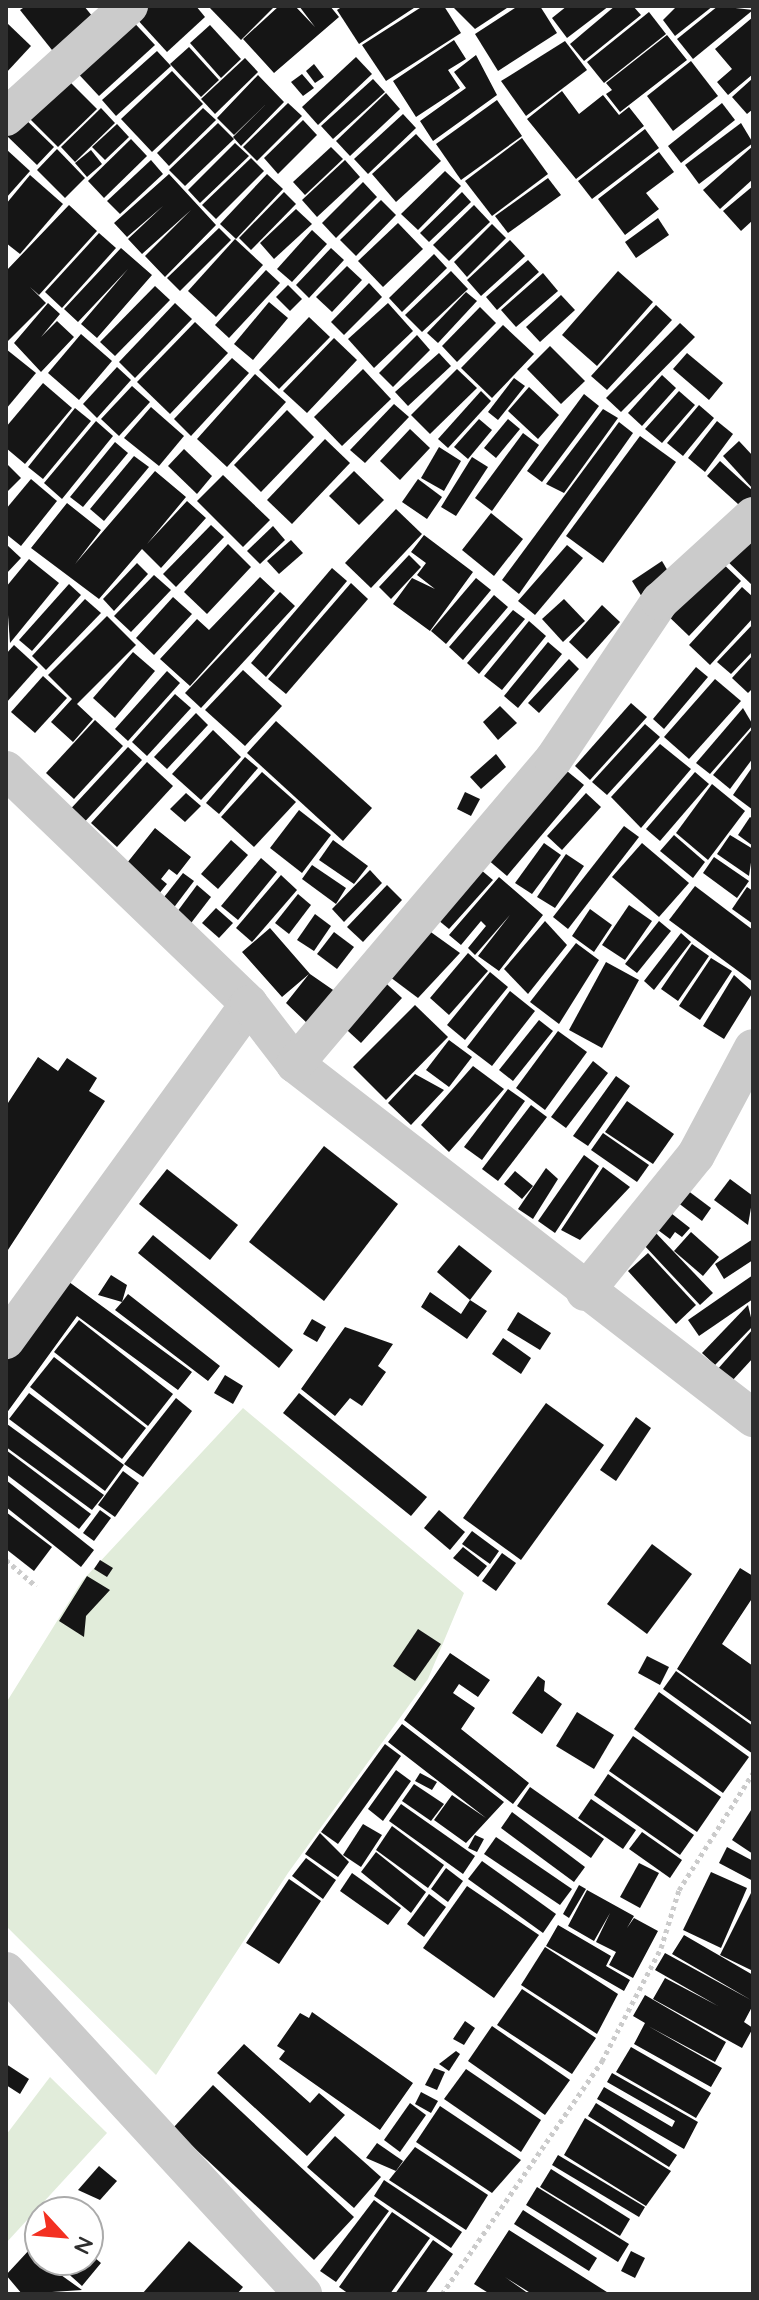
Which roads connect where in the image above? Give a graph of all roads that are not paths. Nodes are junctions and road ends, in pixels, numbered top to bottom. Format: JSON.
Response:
{"nodes":[{"id":1,"x":129,"y":6,"type":"edge"},
{"id":2,"x":6,"y":117,"type":"edge"},
{"id":3,"x":753,"y":516,"type":"edge"},
{"id":4,"x":6,"y":770,"type":"edge"},
{"id":5,"x":249,"y":1004,"type":"junction"},
{"id":6,"x":753,"y":1048,"type":"edge"},
{"id":7,"x":295,"y":1064,"type":"junction"},
{"id":8,"x":585,"y":1292,"type":"junction"},
{"id":9,"x":6,"y":1340,"type":"edge"},
{"id":10,"x":753,"y":1418,"type":"edge"},
{"id":11,"x":6,"y":1971,"type":"edge"},
{"id":12,"x":303,"y":2294,"type":"edge"}],
"edges":[{"from":1,"to":2,"type":"street"},
{"from":3,"to":7,"type":"street"},
{"from":4,"to":5,"type":"street"},
{"from":5,"to":7,"type":"street"},
{"from":5,"to":9,"type":"street"},
{"from":6,"to":8,"type":"street"},
{"from":7,"to":8,"type":"street"},
{"from":8,"to":10,"type":"street"},
{"from":11,"to":12,"type":"street"}]}
